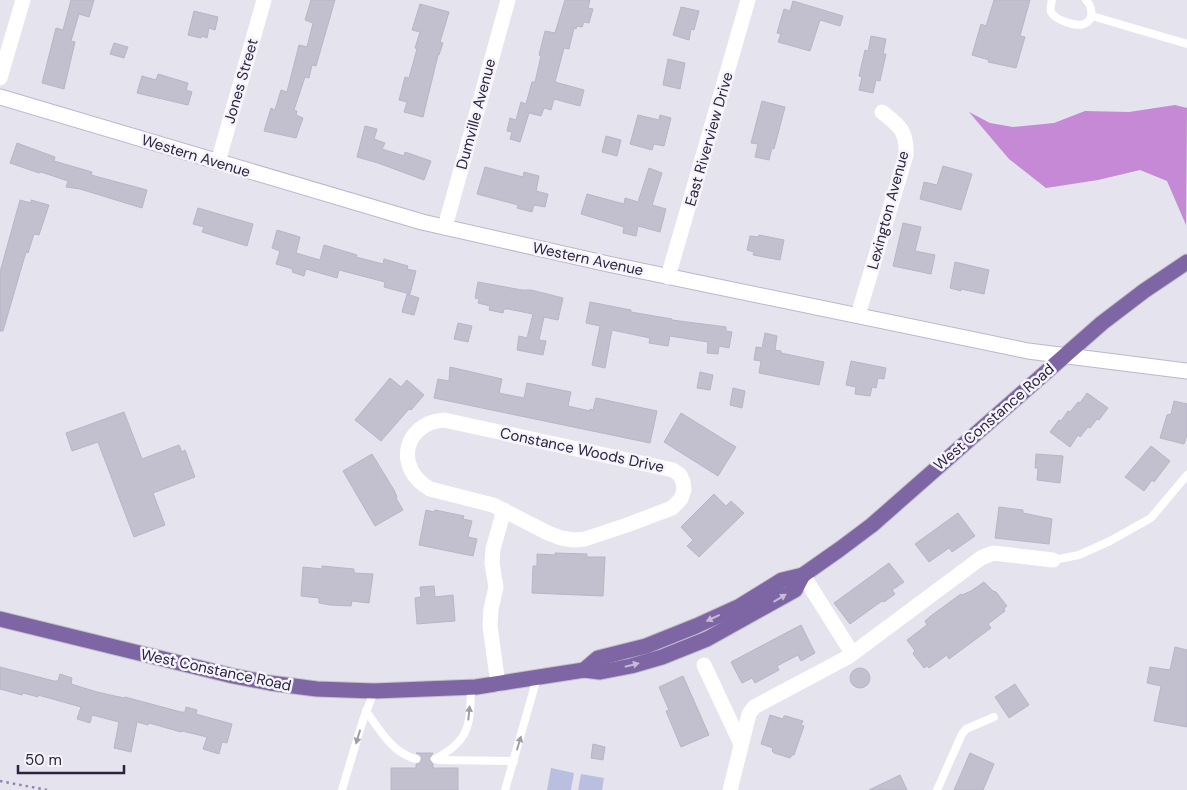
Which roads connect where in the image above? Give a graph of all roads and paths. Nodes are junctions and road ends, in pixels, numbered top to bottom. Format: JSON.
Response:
{"nodes":[{"id":1,"x":23,"y":0,"type":"edge"},
{"id":2,"x":264,"y":0,"type":"edge"},
{"id":3,"x":508,"y":0,"type":"edge"},
{"id":4,"x":748,"y":0,"type":"edge"},
{"id":5,"x":1052,"y":0,"type":"edge"},
{"id":6,"x":1086,"y":0,"type":"edge"},
{"id":7,"x":1092,"y":16,"type":"junction"},
{"id":8,"x":1187,"y":44,"type":"edge"},
{"id":9,"x":0,"y":78,"type":"edge"},
{"id":10,"x":0,"y":97,"type":"edge"},
{"id":11,"x":882,"y":112,"type":"dead end"},
{"id":12,"x":218,"y":162,"type":"junction"},
{"id":13,"x":445,"y":227,"type":"junction"},
{"id":14,"x":1187,"y":262,"type":"edge"},
{"id":15,"x":668,"y":277,"type":"junction"},
{"id":16,"x":858,"y":315,"type":"junction"},
{"id":17,"x":1064,"y":356,"type":"junction"},
{"id":18,"x":1187,"y":371,"type":"edge"},
{"id":19,"x":1187,"y":475,"type":"edge"},
{"id":20,"x":504,"y":510,"type":"junction"},
{"id":21,"x":1053,"y":560,"type":"joint"},
{"id":22,"x":803,"y":575,"type":"junction"},
{"id":23,"x":0,"y":619,"type":"edge"},
{"id":24,"x":852,"y":654,"type":"junction"},
{"id":25,"x":704,"y":665,"type":"dead end"},
{"id":26,"x":537,"y":678,"type":"junction"},
{"id":27,"x":498,"y":684,"type":"junction"},
{"id":28,"x":471,"y":687,"type":"junction"},
{"id":29,"x":374,"y":691,"type":"junction"},
{"id":30,"x":366,"y":711,"type":"junction"},
{"id":31,"x":994,"y":717,"type":"dead end"},
{"id":32,"x":740,"y":742,"type":"junction"},
{"id":33,"x":416,"y":759,"type":"dead end"},
{"id":34,"x":514,"y":761,"type":"junction"},
{"id":35,"x":0,"y":781,"type":"edge"},
{"id":36,"x":47,"y":790,"type":"edge"},
{"id":37,"x":342,"y":790,"type":"edge"},
{"id":38,"x":505,"y":790,"type":"edge"},
{"id":39,"x":730,"y":790,"type":"edge"},
{"id":40,"x":937,"y":790,"type":"edge"}],
"edges":[{"from":1,"to":9,"type":"street"},
{"from":2,"to":12,"type":"street","name":"Jones Street"},
{"from":3,"to":13,"type":"street","name":"Dumville Avenue"},
{"from":4,"to":15,"type":"street","name":"East Riverview Drive"},
{"from":5,"to":7,"type":"lane"},
{"from":6,"to":7,"type":"lane"},
{"from":7,"to":8,"type":"lane"},
{"from":10,"to":12,"type":"street","name":"Western Avenue"},
{"from":11,"to":16,"type":"street","name":"Lexington Avenue"},
{"from":12,"to":13,"type":"street","name":"Western Avenue"},
{"from":13,"to":15,"type":"street","name":"Western Avenue"},
{"from":14,"to":17,"type":"main road","name":"West Constance Road"},
{"from":15,"to":16,"type":"street","name":"Western Avenue"},
{"from":16,"to":17,"type":"street","name":"Western Avenue"},
{"from":17,"to":18,"type":"street","name":"Western Avenue"},
{"from":17,"to":22,"type":"main road","name":"West Constance Road"},
{"from":19,"to":21,"type":"lane"},
{"from":20,"to":20,"type":"street","name":"Constance Woods Drive"},
{"from":20,"to":27,"type":"street"},
{"from":21,"to":24,"type":"street"},
{"from":22,"to":24,"type":"street"},
{"from":22,"to":26,"type":"main road","name":"West Constance Road"},
{"from":23,"to":29,"type":"main road","name":"West Constance Road"},
{"from":24,"to":32,"type":"street"},
{"from":25,"to":32,"type":"street"},
{"from":26,"to":27,"type":"main road","name":"West Constance Road"},
{"from":34,"to":26,"type":"lane","one_way":true},
{"from":27,"to":28,"type":"main road","name":"West Constance Road"},
{"from":28,"to":29,"type":"main road","name":"West Constance Road"},
{"from":34,"to":28,"type":"lane","one_way":true},
{"from":29,"to":30,"type":"lane"},
{"from":30,"to":33,"type":"lane"},
{"from":30,"to":37,"type":"lane","one_way":true},
{"from":31,"to":40,"type":"lane"},
{"from":32,"to":39,"type":"street"},
{"from":34,"to":38,"type":"lane"},
{"from":35,"to":36,"type":"path"}]}
